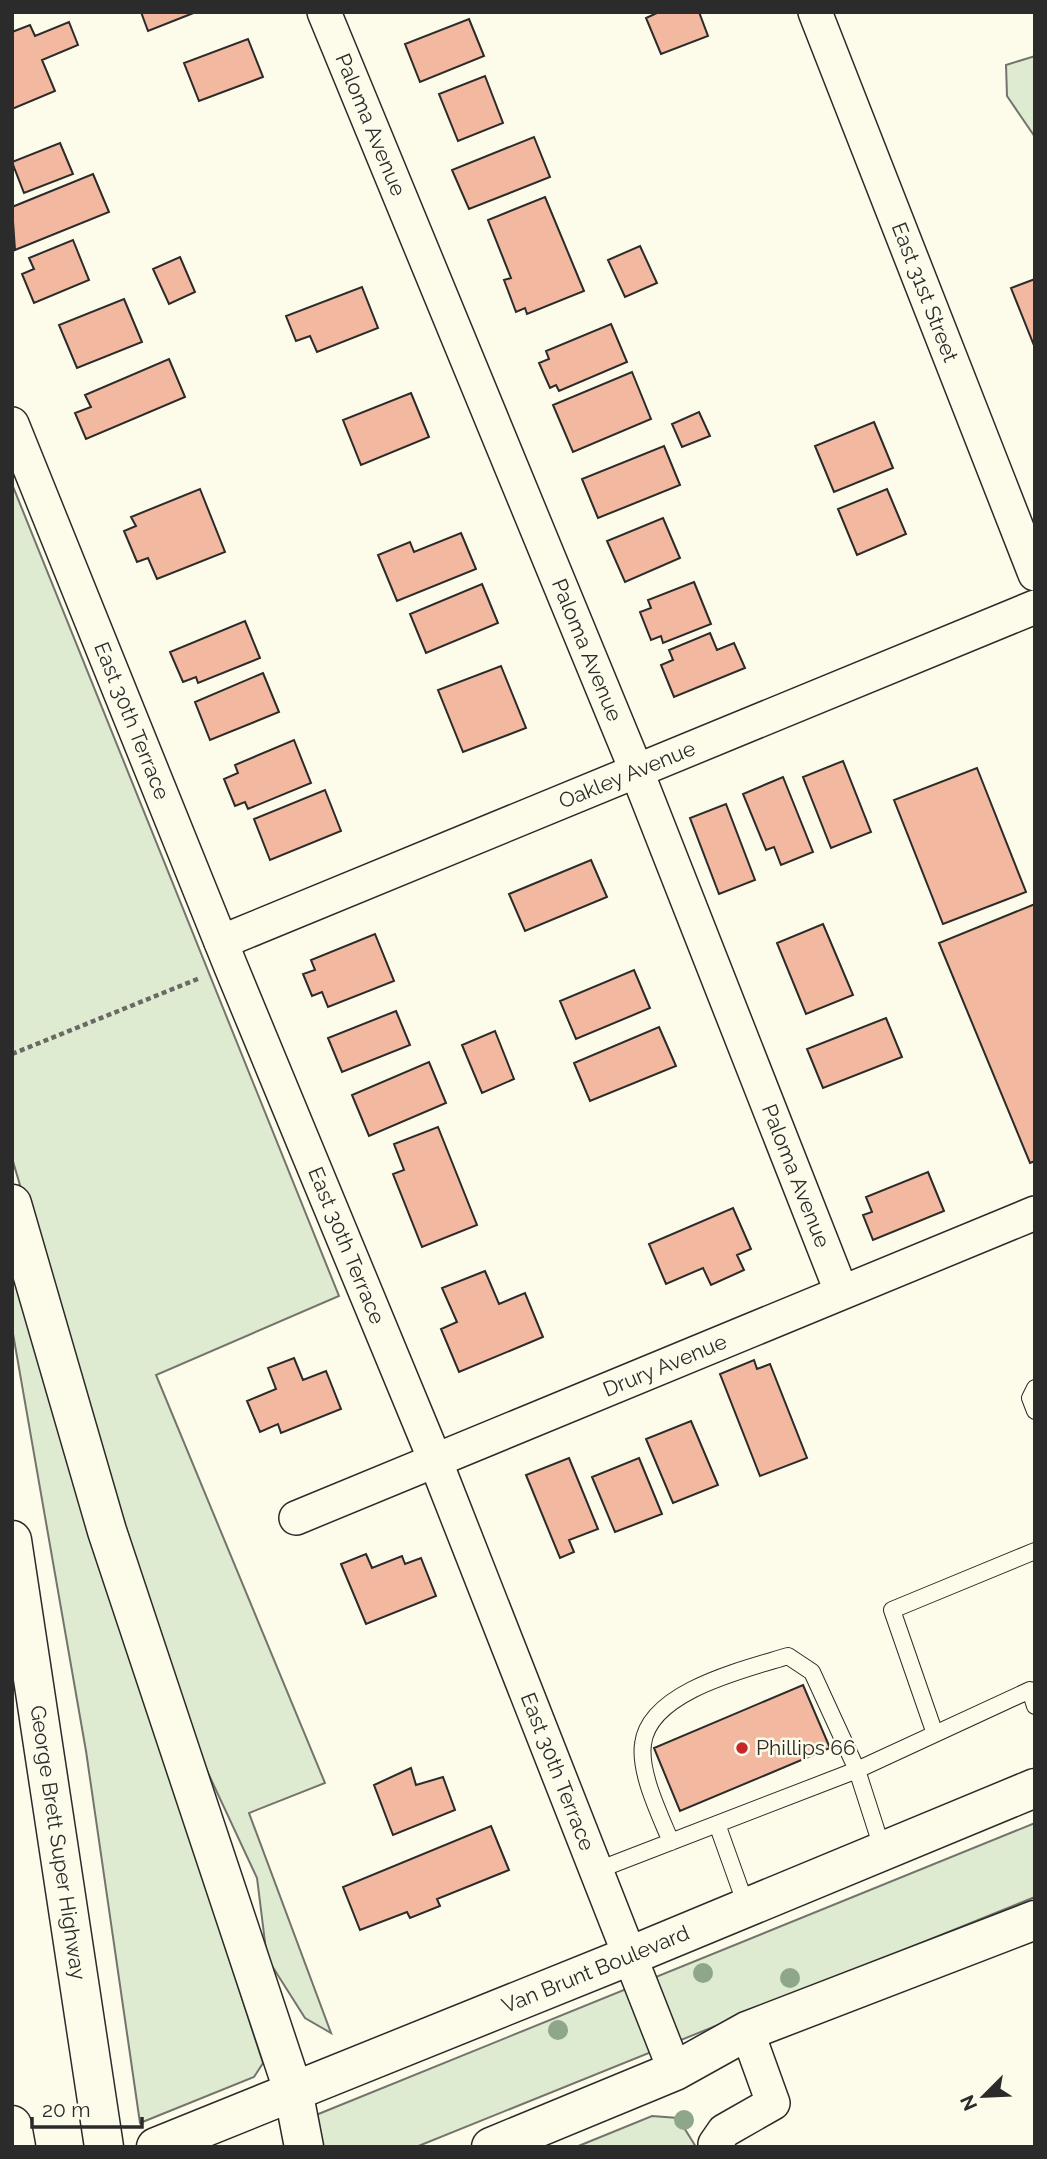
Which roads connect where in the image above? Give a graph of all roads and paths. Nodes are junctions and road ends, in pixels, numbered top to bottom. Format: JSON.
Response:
{"nodes":[{"id":1,"x":324,"y":12,"type":"edge"},
{"id":2,"x":815,"y":12,"type":"edge"},
{"id":3,"x":12,"y":424,"type":"edge"},
{"id":4,"x":1035,"y":574,"type":"edge"},
{"id":5,"x":1035,"y":607,"type":"edge"},
{"id":6,"x":636,"y":772,"type":"junction"},
{"id":7,"x":221,"y":942,"type":"junction"},
{"id":8,"x":162,"y":993,"type":"dead end"},
{"id":9,"x":12,"y":1054,"type":"edge"},
{"id":10,"x":12,"y":1204,"type":"edge"},
{"id":11,"x":1035,"y":1213,"type":"edge"},
{"id":12,"x":841,"y":1291,"type":"junction"},
{"id":13,"x":1035,"y":1388,"type":"edge"},
{"id":14,"x":1035,"y":1411,"type":"edge"},
{"id":15,"x":435,"y":1460,"type":"junction"},
{"id":16,"x":296,"y":1518,"type":"dead end"},
{"id":17,"x":12,"y":1540,"type":"edge"},
{"id":18,"x":1035,"y":1551,"type":"edge"},
{"id":19,"x":1033,"y":1694,"type":"edge"},
{"id":20,"x":935,"y":1734,"type":"junction"},
{"id":21,"x":857,"y":1770,"type":"junction"},
{"id":22,"x":1024,"y":1802,"type":"edge"},
{"id":23,"x":717,"y":1824,"type":"junction"},
{"id":24,"x":671,"y":1842,"type":"junction"},
{"id":25,"x":883,"y":1851,"type":"junction"},
{"id":26,"x":598,"y":1870,"type":"junction"},
{"id":27,"x":747,"y":1908,"type":"junction"},
{"id":28,"x":1035,"y":1920,"type":"edge"},
{"id":29,"x":632,"y":1955,"type":"junction"},
{"id":30,"x":747,"y":2031,"type":"junction"},
{"id":31,"x":675,"y":2071,"type":"junction"},
{"id":32,"x":293,"y":2090,"type":"junction"},
{"id":33,"x":12,"y":2125,"type":"edge"},
{"id":34,"x":715,"y":2144,"type":"dead end"},
{"id":35,"x":16,"y":2147,"type":"edge"},
{"id":36,"x":104,"y":2147,"type":"edge"},
{"id":37,"x":156,"y":2147,"type":"edge"},
{"id":38,"x":304,"y":2147,"type":"edge"},
{"id":39,"x":491,"y":2147,"type":"edge"}],
"edges":[{"from":1,"to":6,"type":"street","name":"Paloma Avenue"},
{"from":2,"to":4,"type":"street","name":"East 31st Street"},
{"from":3,"to":7,"type":"street","name":"East 30th Terrace"},
{"from":5,"to":6,"type":"street","name":"Oakley Avenue"},
{"from":6,"to":7,"type":"street","name":"Oakley Avenue"},
{"from":6,"to":12,"type":"street","name":"Paloma Avenue"},
{"from":7,"to":15,"type":"street","name":"East 30th Terrace"},
{"from":8,"to":9,"type":"path"},
{"from":10,"to":32,"type":"main road"},
{"from":11,"to":12,"type":"street","name":"Drury Avenue"},
{"from":12,"to":15,"type":"street","name":"Drury Avenue"},
{"from":13,"to":14,"type":"lane"},
{"from":15,"to":16,"type":"street","name":"Drury Avenue"},
{"from":15,"to":26,"type":"street","name":"East 30th Terrace"},
{"from":17,"to":36,"type":"main road","name":"George Brett Super Highway"},
{"from":18,"to":20,"type":"lane"},
{"from":19,"to":20,"type":"lane"},
{"from":20,"to":21,"type":"lane"},
{"from":21,"to":23,"type":"lane"},
{"from":21,"to":24,"type":"lane"},
{"from":21,"to":25,"type":"lane"},
{"from":22,"to":25,"type":"main road","name":"Van Brunt Boulevard"},
{"from":23,"to":24,"type":"lane"},
{"from":23,"to":27,"type":"lane"},
{"from":24,"to":26,"type":"lane"},
{"from":25,"to":27,"type":"main road","name":"Van Brunt Boulevard"},
{"from":26,"to":29,"type":"street","name":"East 30th Terrace"},
{"from":27,"to":29,"type":"main road","name":"Van Brunt Boulevard"},
{"from":28,"to":30,"type":"main road"},
{"from":29,"to":31,"type":"street","name":"East 30th Terrace"},
{"from":29,"to":32,"type":"main road","name":"Van Brunt Boulevard"},
{"from":30,"to":31,"type":"main road"},
{"from":30,"to":34,"type":"street"},
{"from":31,"to":39,"type":"main road"},
{"from":32,"to":37,"type":"main road","name":"Van Brunt Boulevard"},
{"from":32,"to":38,"type":"main road"},
{"from":33,"to":35,"type":"main road"}]}
